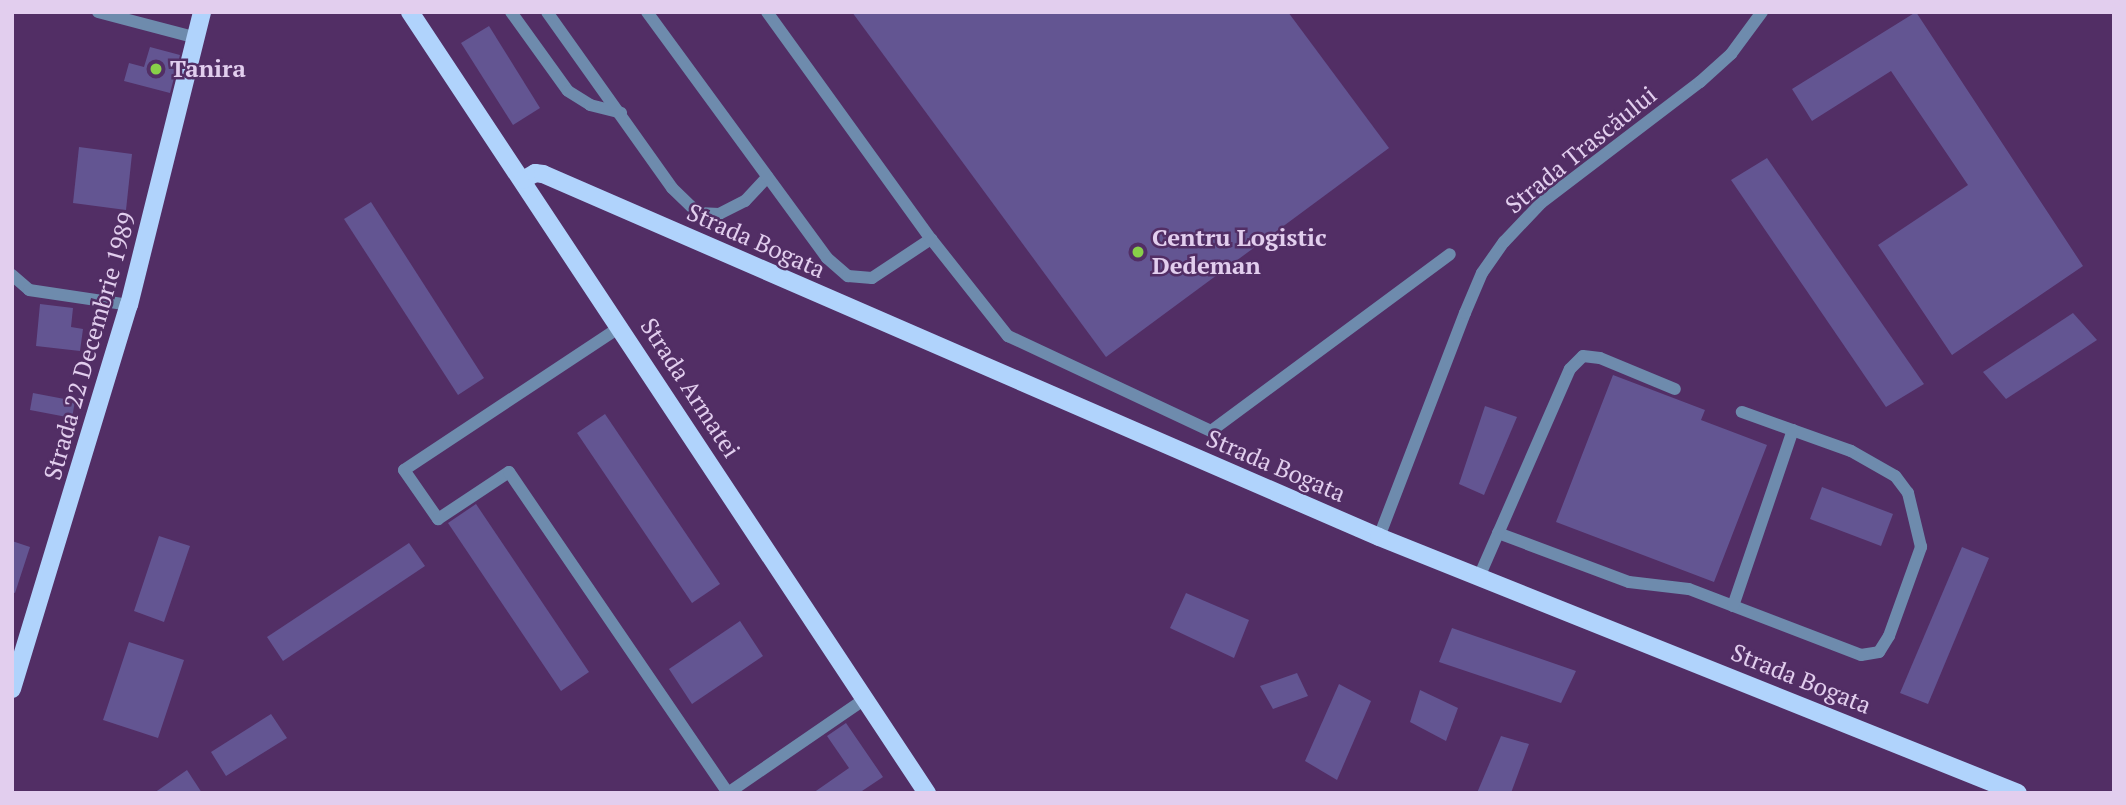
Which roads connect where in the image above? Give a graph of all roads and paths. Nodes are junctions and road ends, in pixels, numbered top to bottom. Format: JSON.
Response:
{"nodes":[{"id":1,"x":98,"y":12,"type":"edge"},
{"id":2,"x":202,"y":12,"type":"edge"},
{"id":3,"x":410,"y":12,"type":"edge"},
{"id":4,"x":511,"y":12,"type":"edge"},
{"id":5,"x":547,"y":12,"type":"edge"},
{"id":6,"x":647,"y":12,"type":"edge"},
{"id":7,"x":767,"y":12,"type":"edge"},
{"id":8,"x":1762,"y":12,"type":"edge"},
{"id":9,"x":197,"y":38,"type":"junction"},
{"id":10,"x":621,"y":113,"type":"junction"},
{"id":11,"x":767,"y":177,"type":"junction"},
{"id":12,"x":523,"y":180,"type":"junction"},
{"id":13,"x":931,"y":239,"type":"junction"},
{"id":14,"x":1450,"y":254,"type":"dead end"},
{"id":15,"x":12,"y":275,"type":"edge"},
{"id":16,"x":129,"y":305,"type":"junction"},
{"id":17,"x":620,"y":327,"type":"junction"},
{"id":18,"x":1675,"y":389,"type":"dead end"},
{"id":19,"x":1742,"y":412,"type":"dead end"},
{"id":20,"x":1793,"y":430,"type":"junction"},
{"id":21,"x":1498,"y":533,"type":"junction"},
{"id":22,"x":1379,"y":537,"type":"junction"},
{"id":23,"x":1479,"y":577,"type":"junction"},
{"id":24,"x":1733,"y":606,"type":"junction"},
{"id":25,"x":12,"y":690,"type":"edge"},
{"id":26,"x":865,"y":698,"type":"junction"},
{"id":27,"x":928,"y":793,"type":"edge"},
{"id":28,"x":2018,"y":793,"type":"edge"}],
"edges":[{"from":1,"to":9,"type":"street"},
{"from":2,"to":9,"type":"main road","name":"Strada 22 Decembrie 1989"},
{"from":3,"to":12,"type":"main road","name":"Strada Armatei"},
{"from":4,"to":10,"type":"street"},
{"from":5,"to":10,"type":"street"},
{"from":6,"to":11,"type":"street"},
{"from":7,"to":13,"type":"street"},
{"from":8,"to":22,"type":"street","name":"Strada Trascăului"},
{"from":9,"to":16,"type":"main road","name":"Strada 22 Decembrie 1989"},
{"from":10,"to":11,"type":"street"},
{"from":11,"to":13,"type":"street"},
{"from":12,"to":17,"type":"main road","name":"Strada Armatei"},
{"from":12,"to":22,"type":"main road","name":"Strada Bogata"},
{"from":13,"to":14,"type":"street"},
{"from":15,"to":16,"type":"street"},
{"from":16,"to":25,"type":"main road","name":"Strada 22 Decembrie 1989"},
{"from":17,"to":26,"type":"main road","name":"Strada Armatei"},
{"from":17,"to":26,"type":"street"},
{"from":18,"to":21,"type":"street"},
{"from":19,"to":20,"type":"street"},
{"from":20,"to":24,"type":"street"},
{"from":20,"to":24,"type":"street"},
{"from":21,"to":23,"type":"street"},
{"from":21,"to":24,"type":"street"},
{"from":22,"to":23,"type":"main road","name":"Strada Bogata"},
{"from":23,"to":28,"type":"main road","name":"Strada Bogata"},
{"from":26,"to":27,"type":"main road","name":"Strada Armatei"}]}
